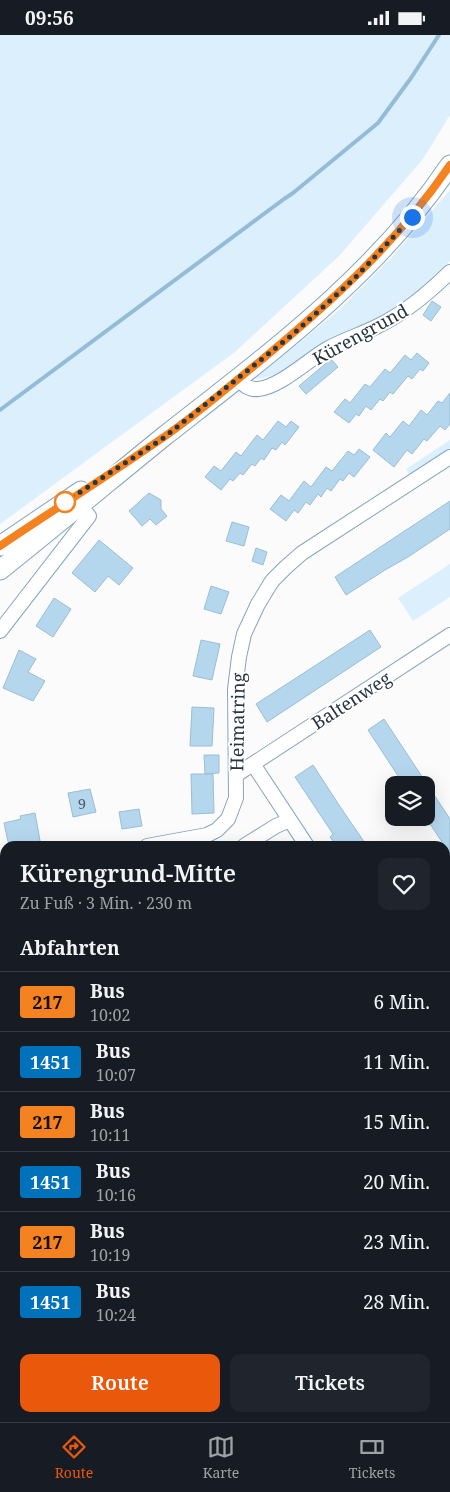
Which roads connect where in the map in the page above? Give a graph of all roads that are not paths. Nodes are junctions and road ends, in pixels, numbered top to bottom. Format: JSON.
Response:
{"nodes":[{"id":1,"x":450,"y":165,"type":"edge"},
{"id":2,"x":450,"y":272,"type":"edge"},
{"id":3,"x":238,"y":379,"type":"junction"},
{"id":4,"x":450,"y":457,"type":"edge"},
{"id":5,"x":76,"y":502,"type":"junction"},
{"id":6,"x":0,"y":546,"type":"edge"},
{"id":7,"x":0,"y":569,"type":"edge"},
{"id":8,"x":0,"y":631,"type":"edge"},
{"id":9,"x":450,"y":635,"type":"edge"},
{"id":10,"x":253,"y":765,"type":"junction"},
{"id":11,"x":236,"y":775,"type":"junction"},
{"id":12,"x":290,"y":820,"type":"junction"},
{"id":13,"x":192,"y":841,"type":"edge"},
{"id":14,"x":252,"y":841,"type":"edge"},
{"id":15,"x":304,"y":841,"type":"edge"}],
"edges":[{"from":1,"to":3,"type":"main road","name":"Kürengrund"},
{"from":2,"to":3,"type":"street","name":"Kürengrund"},
{"from":3,"to":5,"type":"main road","name":"Kürengrund"},
{"from":4,"to":11,"type":"street","name":"Heimatring"},
{"from":5,"to":6,"type":"main road","name":"Kürengrund"},
{"from":5,"to":7,"type":"main road","name":"Kürengrund"},
{"from":5,"to":8,"type":"street"},
{"from":9,"to":10,"type":"street","name":"Baltenweg"},
{"from":10,"to":11,"type":"street","name":"Baltenweg"},
{"from":10,"to":12,"type":"street"},
{"from":11,"to":13,"type":"street","name":"Heimatring"},
{"from":12,"to":14,"type":"street"},
{"from":12,"to":15,"type":"street"}]}
